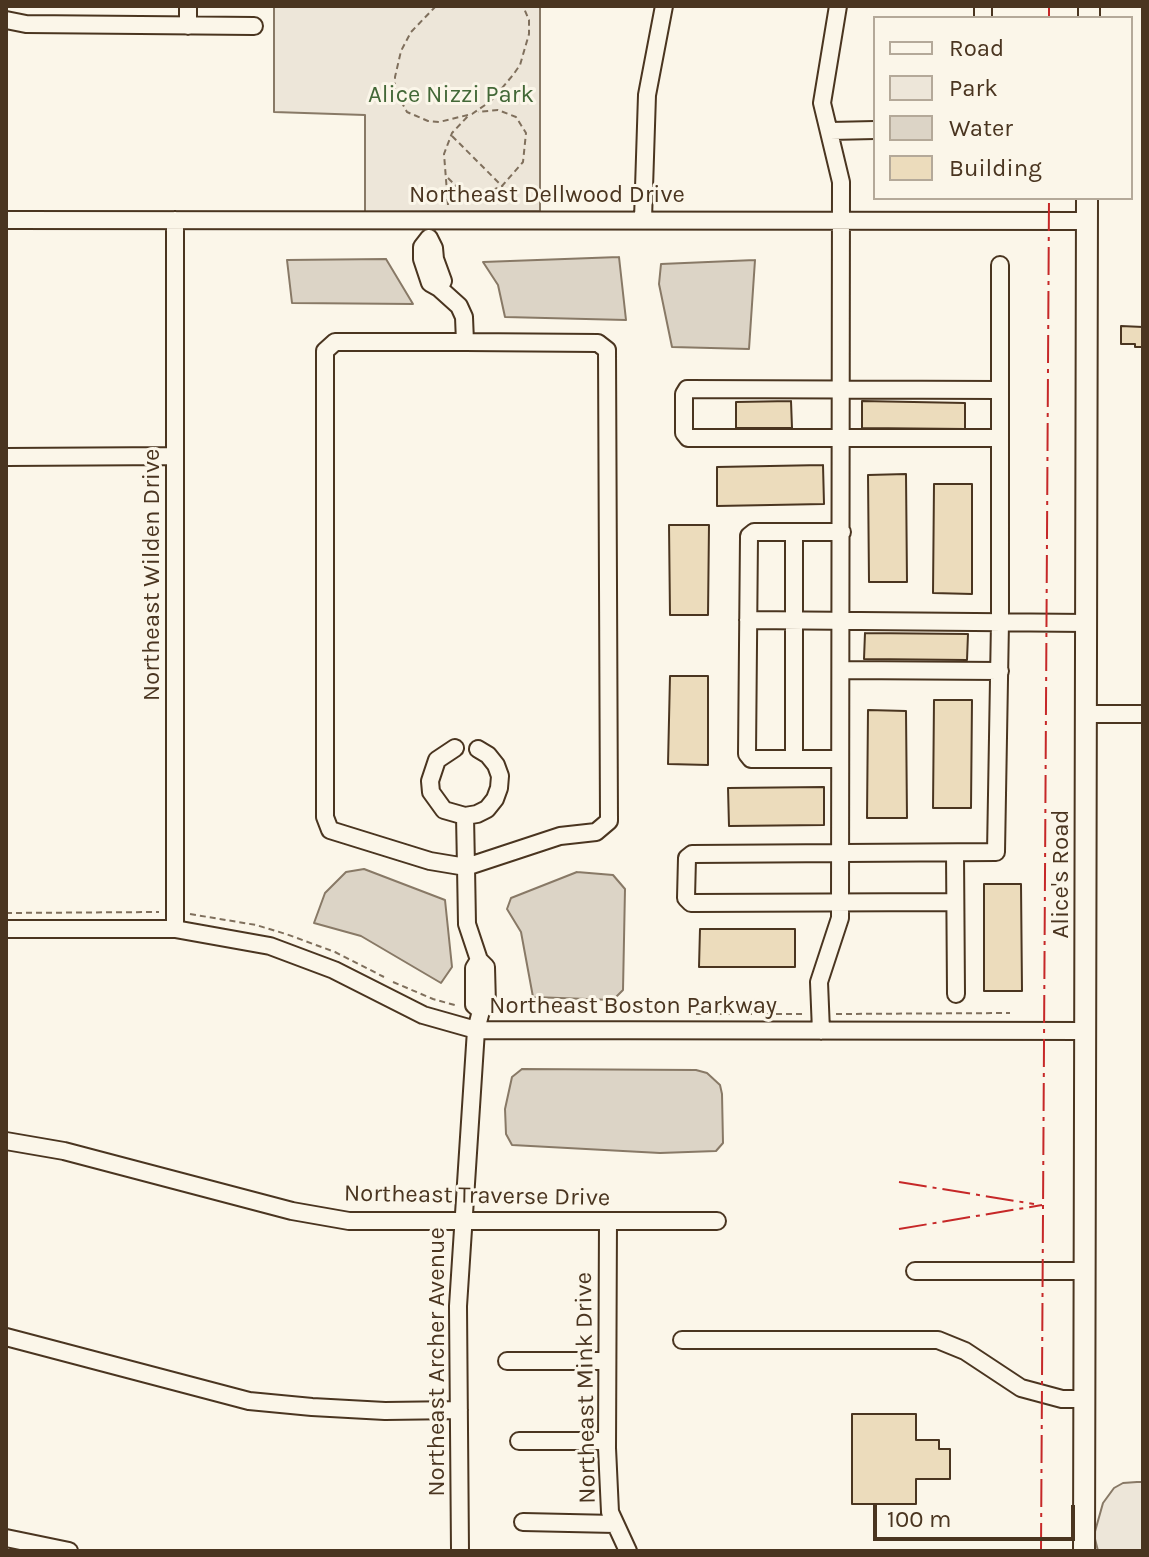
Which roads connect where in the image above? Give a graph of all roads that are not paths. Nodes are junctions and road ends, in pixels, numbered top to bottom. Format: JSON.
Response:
{"nodes":[{"id":1,"x":188,"y":6,"type":"edge"},
{"id":2,"x":664,"y":6,"type":"edge"},
{"id":3,"x":838,"y":6,"type":"edge"},
{"id":4,"x":6,"y":20,"type":"edge"},
{"id":5,"x":188,"y":26,"type":"junction"},
{"id":6,"x":254,"y":26,"type":"dead end"},
{"id":7,"x":873,"y":130,"type":"edge"},
{"id":8,"x":830,"y":131,"type":"junction"},
{"id":9,"x":1087,"y":200,"type":"edge"},
{"id":10,"x":643,"y":219,"type":"junction"},
{"id":11,"x":6,"y":220,"type":"edge"},
{"id":12,"x":175,"y":220,"type":"junction"},
{"id":13,"x":428,"y":220,"type":"junction"},
{"id":14,"x":842,"y":220,"type":"junction"},
{"id":15,"x":1087,"y":221,"type":"junction"},
{"id":16,"x":1000,"y":265,"type":"dead end"},
{"id":17,"x":465,"y":342,"type":"junction"},
{"id":18,"x":842,"y":390,"type":"junction"},
{"id":19,"x":1000,"y":390,"type":"junction"},
{"id":20,"x":842,"y":438,"type":"junction"},
{"id":21,"x":1000,"y":438,"type":"junction"},
{"id":22,"x":175,"y":456,"type":"junction"},
{"id":23,"x":6,"y":457,"type":"edge"},
{"id":24,"x":794,"y":532,"type":"junction"},
{"id":25,"x":842,"y":532,"type":"junction"},
{"id":26,"x":748,"y":620,"type":"junction"},
{"id":27,"x":794,"y":621,"type":"junction"},
{"id":28,"x":842,"y":621,"type":"junction"},
{"id":29,"x":1000,"y":622,"type":"junction"},
{"id":30,"x":1087,"y":623,"type":"junction"},
{"id":31,"x":842,"y":670,"type":"junction"},
{"id":32,"x":1000,"y":671,"type":"junction"},
{"id":33,"x":1087,"y":714,"type":"junction"},
{"id":34,"x":1143,"y":714,"type":"edge"},
{"id":35,"x":455,"y":748,"type":"dead end"},
{"id":36,"x":478,"y":749,"type":"dead end"},
{"id":37,"x":794,"y":759,"type":"junction"},
{"id":38,"x":840,"y":759,"type":"junction"},
{"id":39,"x":465,"y":816,"type":"junction"},
{"id":40,"x":840,"y":853,"type":"junction"},
{"id":41,"x":955,"y":853,"type":"junction"},
{"id":42,"x":466,"y":867,"type":"junction"},
{"id":43,"x":955,"y":902,"type":"junction"},
{"id":44,"x":840,"y":903,"type":"junction"},
{"id":45,"x":175,"y":921,"type":"junction"},
{"id":46,"x":6,"y":929,"type":"edge"},
{"id":47,"x":956,"y":994,"type":"dead end"},
{"id":48,"x":820,"y":1022,"type":"junction"},
{"id":49,"x":476,"y":1030,"type":"junction"},
{"id":50,"x":1087,"y":1031,"type":"junction"},
{"id":51,"x":6,"y":1141,"type":"edge"},
{"id":52,"x":462,"y":1220,"type":"junction"},
{"id":53,"x":608,"y":1221,"type":"junction"},
{"id":54,"x":717,"y":1221,"type":"dead end"},
{"id":55,"x":915,"y":1271,"type":"dead end"},
{"id":56,"x":1086,"y":1271,"type":"junction"},
{"id":57,"x":6,"y":1337,"type":"edge"},
{"id":58,"x":682,"y":1340,"type":"dead end"},
{"id":59,"x":507,"y":1361,"type":"dead end"},
{"id":60,"x":607,"y":1361,"type":"junction"},
{"id":61,"x":1085,"y":1399,"type":"junction"},
{"id":62,"x":459,"y":1410,"type":"junction"},
{"id":63,"x":519,"y":1441,"type":"dead end"},
{"id":64,"x":607,"y":1441,"type":"junction"},
{"id":65,"x":523,"y":1522,"type":"dead end"},
{"id":66,"x":615,"y":1524,"type":"junction"},
{"id":67,"x":6,"y":1538,"type":"edge"},
{"id":68,"x":69,"y":1551,"type":"edge"},
{"id":69,"x":460,"y":1551,"type":"edge"},
{"id":70,"x":628,"y":1551,"type":"edge"},
{"id":71,"x":1084,"y":1551,"type":"edge"}],
"edges":[{"from":1,"to":5,"type":"street"},
{"from":2,"to":10,"type":"street"},
{"from":3,"to":8,"type":"street"},
{"from":4,"to":5,"type":"street"},
{"from":5,"to":6,"type":"street"},
{"from":7,"to":8,"type":"street"},
{"from":8,"to":14,"type":"street"},
{"from":9,"to":15,"type":"main road","name":"Alice's Road"},
{"from":10,"to":13,"type":"street","name":"Northeast Dellwood Drive"},
{"from":10,"to":14,"type":"street","name":"Northeast Dellwood Drive"},
{"from":11,"to":12,"type":"street","name":"Northeast Dellwood Drive"},
{"from":12,"to":13,"type":"street","name":"Northeast Dellwood Drive"},
{"from":12,"to":22,"type":"street","name":"Northeast Wilden Drive"},
{"from":13,"to":17,"type":"street"},
{"from":14,"to":15,"type":"street","name":"Northeast Dellwood Drive"},
{"from":14,"to":18,"type":"street"},
{"from":15,"to":30,"type":"main road","name":"Alice's Road"},
{"from":16,"to":19,"type":"street"},
{"from":17,"to":42,"type":"street"},
{"from":17,"to":42,"type":"street"},
{"from":18,"to":19,"type":"street"},
{"from":18,"to":20,"type":"street"},
{"from":18,"to":20,"type":"street"},
{"from":19,"to":21,"type":"street"},
{"from":20,"to":21,"type":"street"},
{"from":20,"to":25,"type":"street"},
{"from":21,"to":29,"type":"street"},
{"from":22,"to":23,"type":"street"},
{"from":22,"to":45,"type":"street","name":"Northeast Wilden Drive"},
{"from":24,"to":25,"type":"street"},
{"from":24,"to":26,"type":"street"},
{"from":24,"to":27,"type":"street"},
{"from":25,"to":28,"type":"street"},
{"from":26,"to":27,"type":"street"},
{"from":26,"to":37,"type":"street"},
{"from":27,"to":28,"type":"street"},
{"from":27,"to":37,"type":"street"},
{"from":28,"to":29,"type":"street"},
{"from":28,"to":31,"type":"street"},
{"from":29,"to":30,"type":"street"},
{"from":29,"to":32,"type":"street"},
{"from":30,"to":33,"type":"main road","name":"Alice's Road"},
{"from":31,"to":32,"type":"street"},
{"from":31,"to":38,"type":"street"},
{"from":32,"to":41,"type":"street"},
{"from":33,"to":34,"type":"street"},
{"from":33,"to":50,"type":"main road","name":"Alice's Road"},
{"from":35,"to":39,"type":"street"},
{"from":36,"to":39,"type":"street"},
{"from":37,"to":38,"type":"street"},
{"from":38,"to":40,"type":"street"},
{"from":39,"to":42,"type":"street"},
{"from":40,"to":41,"type":"street"},
{"from":40,"to":44,"type":"street"},
{"from":40,"to":44,"type":"street"},
{"from":41,"to":43,"type":"street"},
{"from":42,"to":49,"type":"street","name":"Northeast Archer Avenue"},
{"from":43,"to":44,"type":"street"},
{"from":43,"to":47,"type":"street"},
{"from":44,"to":48,"type":"street"},
{"from":45,"to":46,"type":"street","name":"Northeast Boston Parkway"},
{"from":45,"to":49,"type":"street","name":"Northeast Boston Parkway"},
{"from":48,"to":49,"type":"street","name":"Northeast Boston Parkway"},
{"from":48,"to":50,"type":"street","name":"Northeast Boston Parkway"},
{"from":49,"to":52,"type":"street","name":"Northeast Archer Avenue"},
{"from":50,"to":56,"type":"main road","name":"Alice's Road"},
{"from":51,"to":52,"type":"street","name":"Northeast Traverse Drive"},
{"from":52,"to":53,"type":"street","name":"Northeast Traverse Drive"},
{"from":52,"to":62,"type":"street","name":"Northeast Archer Avenue"},
{"from":53,"to":54,"type":"street","name":"Northeast Traverse Drive"},
{"from":53,"to":60,"type":"street","name":"Northeast Mink Drive"},
{"from":55,"to":56,"type":"street"},
{"from":56,"to":61,"type":"main road","name":"Alice's Road"},
{"from":57,"to":62,"type":"street"},
{"from":58,"to":61,"type":"street"},
{"from":59,"to":60,"type":"street"},
{"from":60,"to":64,"type":"street","name":"Northeast Mink Drive"},
{"from":61,"to":71,"type":"main road","name":"Alice's Road"},
{"from":62,"to":69,"type":"street","name":"Northeast Archer Avenue"},
{"from":63,"to":64,"type":"street"},
{"from":64,"to":66,"type":"street","name":"Northeast Mink Drive"},
{"from":65,"to":66,"type":"street"},
{"from":66,"to":70,"type":"street","name":"Northeast Mink Drive"},
{"from":67,"to":68,"type":"street"}]}
